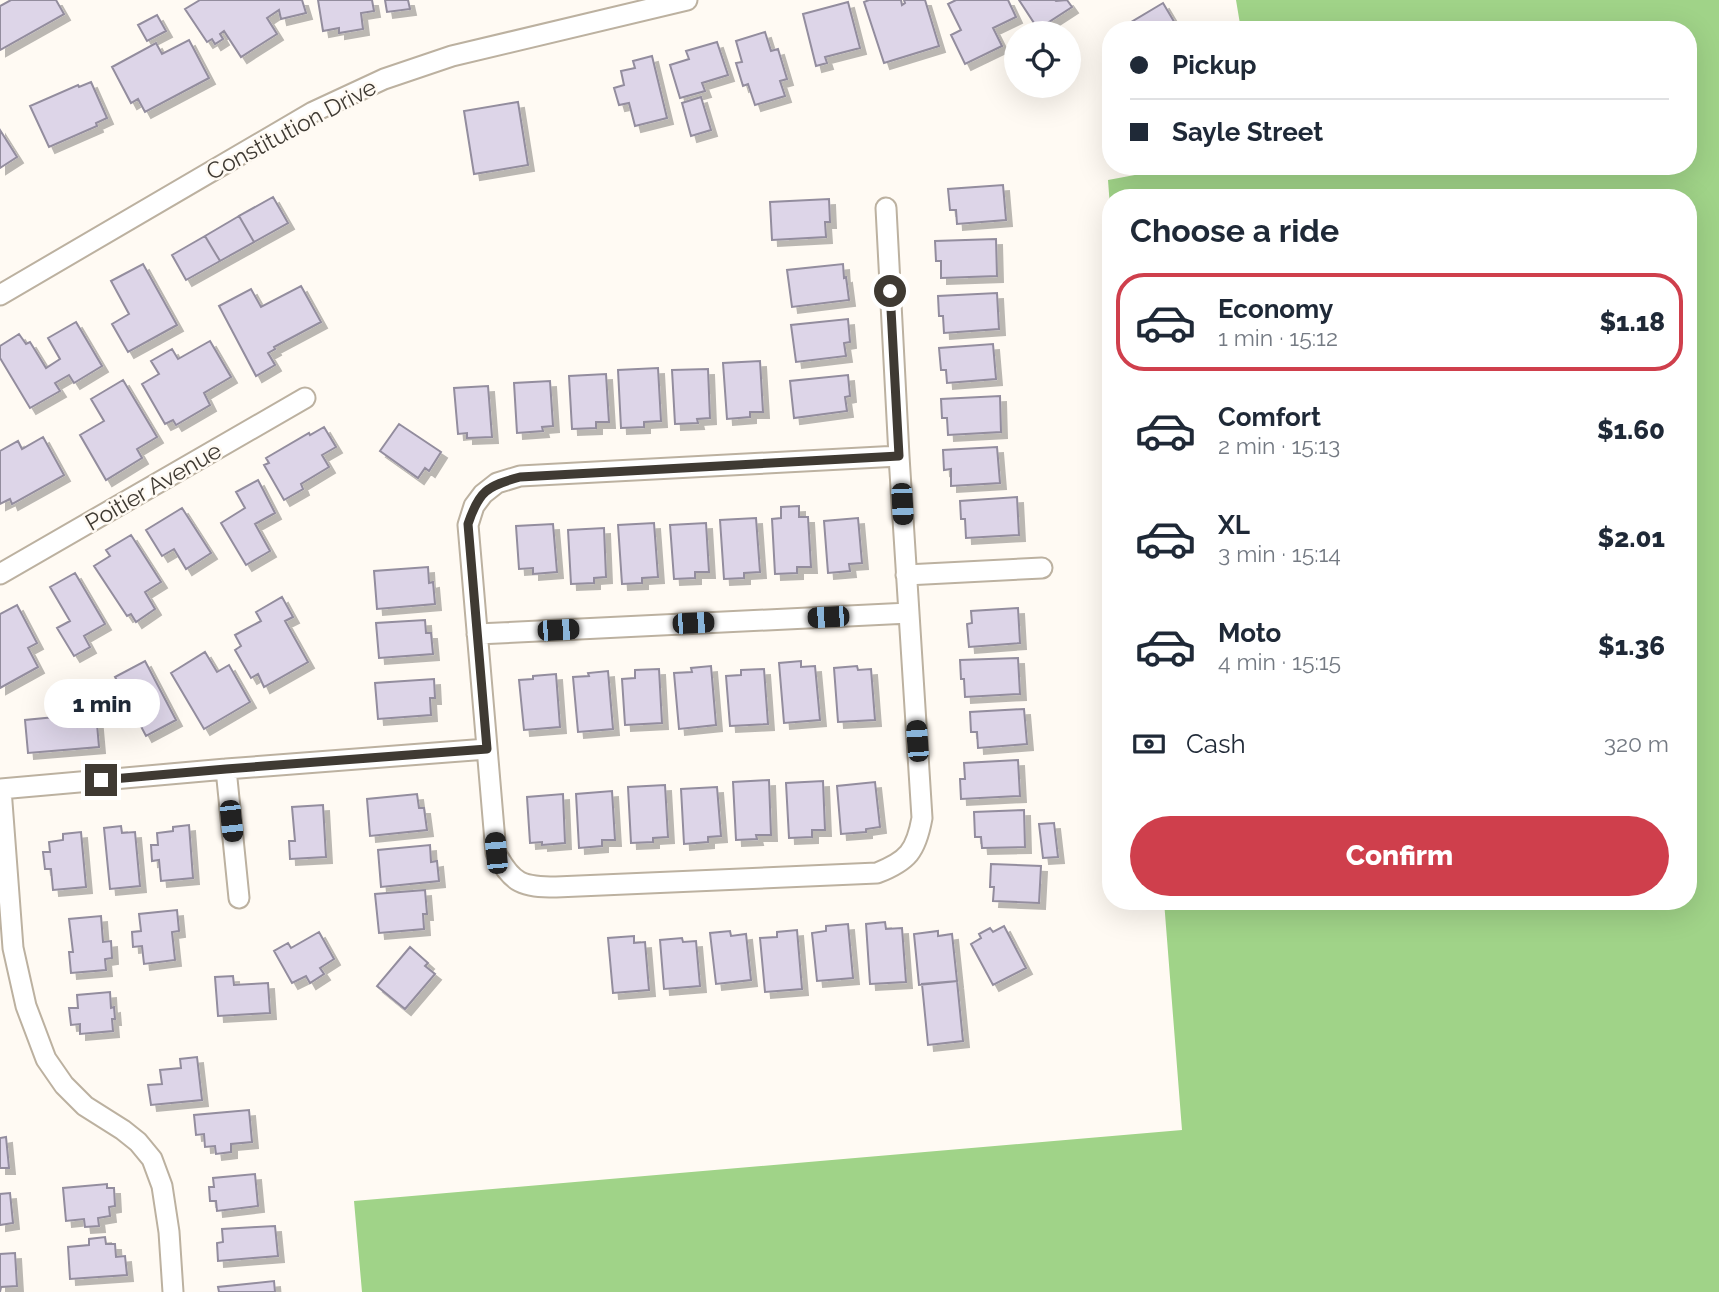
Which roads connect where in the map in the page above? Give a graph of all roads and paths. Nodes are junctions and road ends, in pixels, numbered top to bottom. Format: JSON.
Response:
{"nodes":[{"id":1,"x":687,"y":0,"type":"edge"},
{"id":2,"x":886,"y":208,"type":"dead end"},
{"id":3,"x":0,"y":295,"type":"edge"},
{"id":4,"x":305,"y":398,"type":"dead end"},
{"id":5,"x":899,"y":456,"type":"junction"},
{"id":6,"x":1042,"y":568,"type":"dead end"},
{"id":7,"x":0,"y":574,"type":"edge"},
{"id":8,"x":906,"y":575,"type":"junction"},
{"id":9,"x":909,"y":612,"type":"junction"},
{"id":10,"x":477,"y":634,"type":"junction"},
{"id":11,"x":487,"y":749,"type":"junction"},
{"id":12,"x":226,"y":769,"type":"junction"},
{"id":13,"x":1,"y":789,"type":"edge"},
{"id":14,"x":239,"y":898,"type":"dead end"},
{"id":15,"x":173,"y":1292,"type":"edge"}],
"edges":[{"from":1,"to":3,"type":"street","name":"Constitution Drive"},
{"from":2,"to":5,"type":"street"},
{"from":4,"to":7,"type":"street","name":"Poitier Avenue"},
{"from":5,"to":8,"type":"street"},
{"from":5,"to":10,"type":"street"},
{"from":6,"to":8,"type":"street"},
{"from":8,"to":9,"type":"street"},
{"from":9,"to":10,"type":"street"},
{"from":9,"to":11,"type":"street"},
{"from":10,"to":11,"type":"street"},
{"from":11,"to":12,"type":"street"},
{"from":12,"to":13,"type":"street"},
{"from":12,"to":14,"type":"street"},
{"from":13,"to":15,"type":"street"}]}
